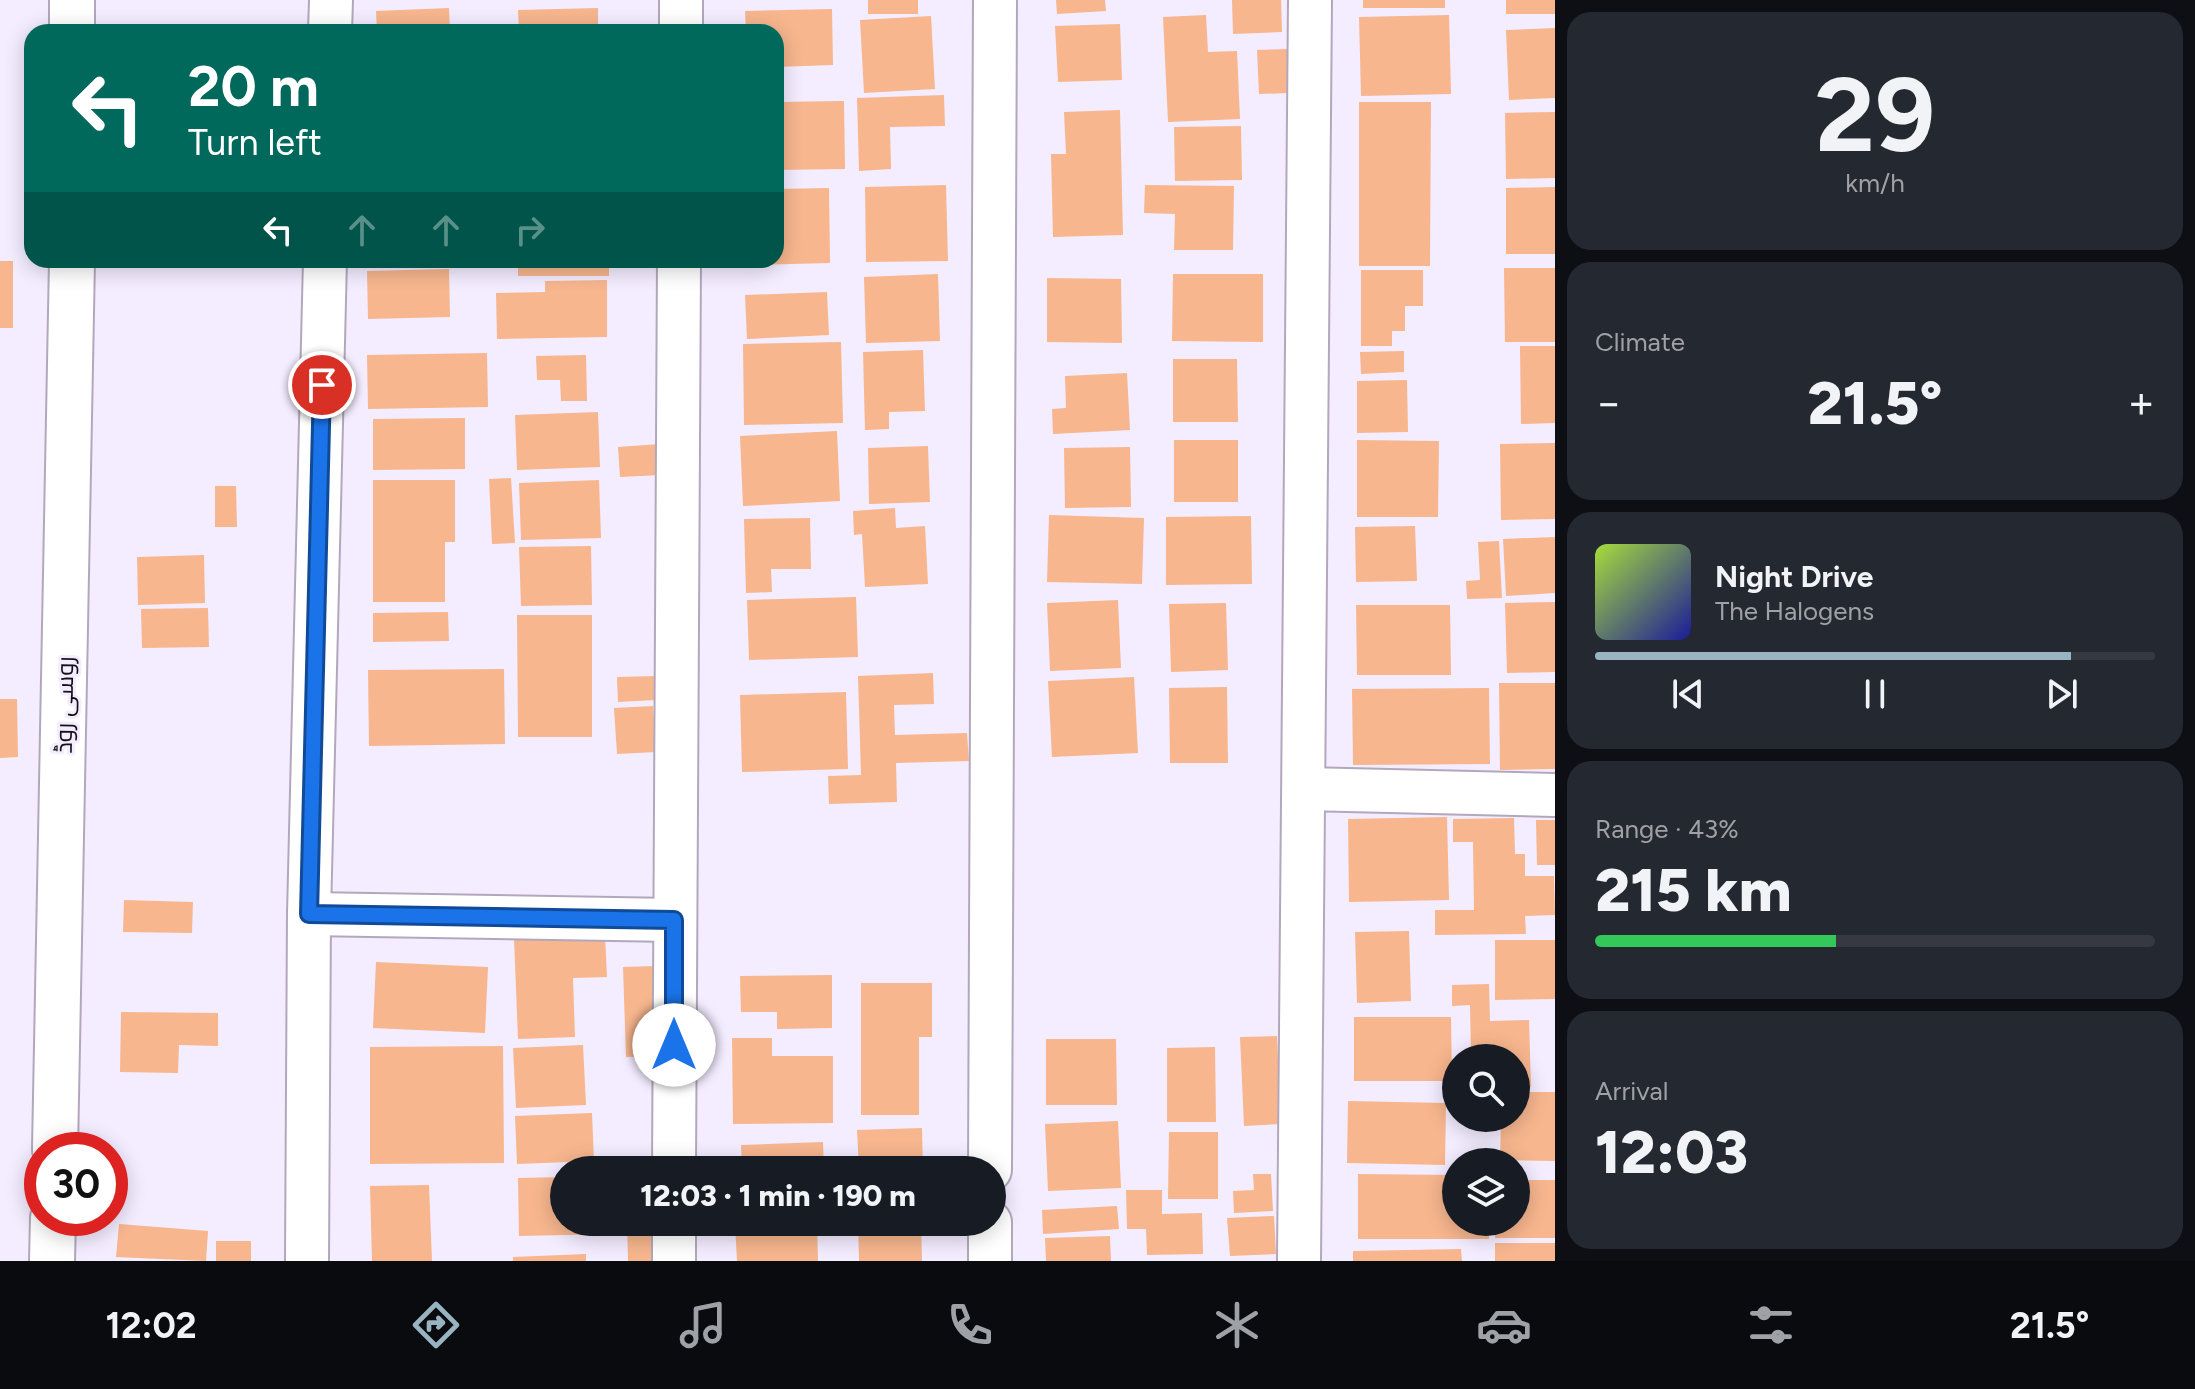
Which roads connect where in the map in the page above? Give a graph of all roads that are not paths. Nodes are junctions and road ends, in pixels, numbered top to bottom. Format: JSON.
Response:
{"nodes":[{"id":1,"x":72,"y":0,"type":"edge"},
{"id":2,"x":331,"y":0,"type":"edge"},
{"id":3,"x":681,"y":0,"type":"edge"},
{"id":4,"x":995,"y":0,"type":"edge"},
{"id":5,"x":1310,"y":0,"type":"edge"},
{"id":6,"x":72,"y":24,"type":"edge"},
{"id":7,"x":330,"y":24,"type":"edge"},
{"id":8,"x":681,"y":24,"type":"edge"},
{"id":9,"x":72,"y":268,"type":"edge"},
{"id":10,"x":325,"y":268,"type":"edge"},
{"id":11,"x":679,"y":268,"type":"edge"},
{"id":12,"x":1305,"y":789,"type":"junction"},
{"id":13,"x":1555,"y":795,"type":"edge"},
{"id":14,"x":309,"y":914,"type":"junction"},
{"id":15,"x":674,"y":920,"type":"junction"},
{"id":16,"x":55,"y":1132,"type":"edge"},
{"id":17,"x":674,"y":1156,"type":"edge"},
{"id":18,"x":990,"y":1156,"type":"edge"},
{"id":19,"x":53,"y":1236,"type":"edge"},
{"id":20,"x":674,"y":1236,"type":"edge"},
{"id":21,"x":990,"y":1236,"type":"edge"},
{"id":22,"x":52,"y":1261,"type":"edge"},
{"id":23,"x":307,"y":1261,"type":"edge"},
{"id":24,"x":674,"y":1261,"type":"edge"},
{"id":25,"x":990,"y":1261,"type":"edge"},
{"id":26,"x":1299,"y":1261,"type":"edge"}],
"edges":[{"from":1,"to":6,"type":"main road"},
{"from":2,"to":7,"type":"street"},
{"from":3,"to":8,"type":"street"},
{"from":4,"to":18,"type":"street"},
{"from":5,"to":12,"type":"street"},
{"from":9,"to":16,"type":"main road","name":"روسی روڈ"},
{"from":10,"to":14,"type":"street"},
{"from":11,"to":15,"type":"street"},
{"from":12,"to":13,"type":"street"},
{"from":12,"to":26,"type":"street"},
{"from":14,"to":15,"type":"street"},
{"from":14,"to":23,"type":"street"},
{"from":15,"to":17,"type":"street"},
{"from":19,"to":22,"type":"main road"},
{"from":20,"to":24,"type":"street"},
{"from":21,"to":25,"type":"street"}]}
